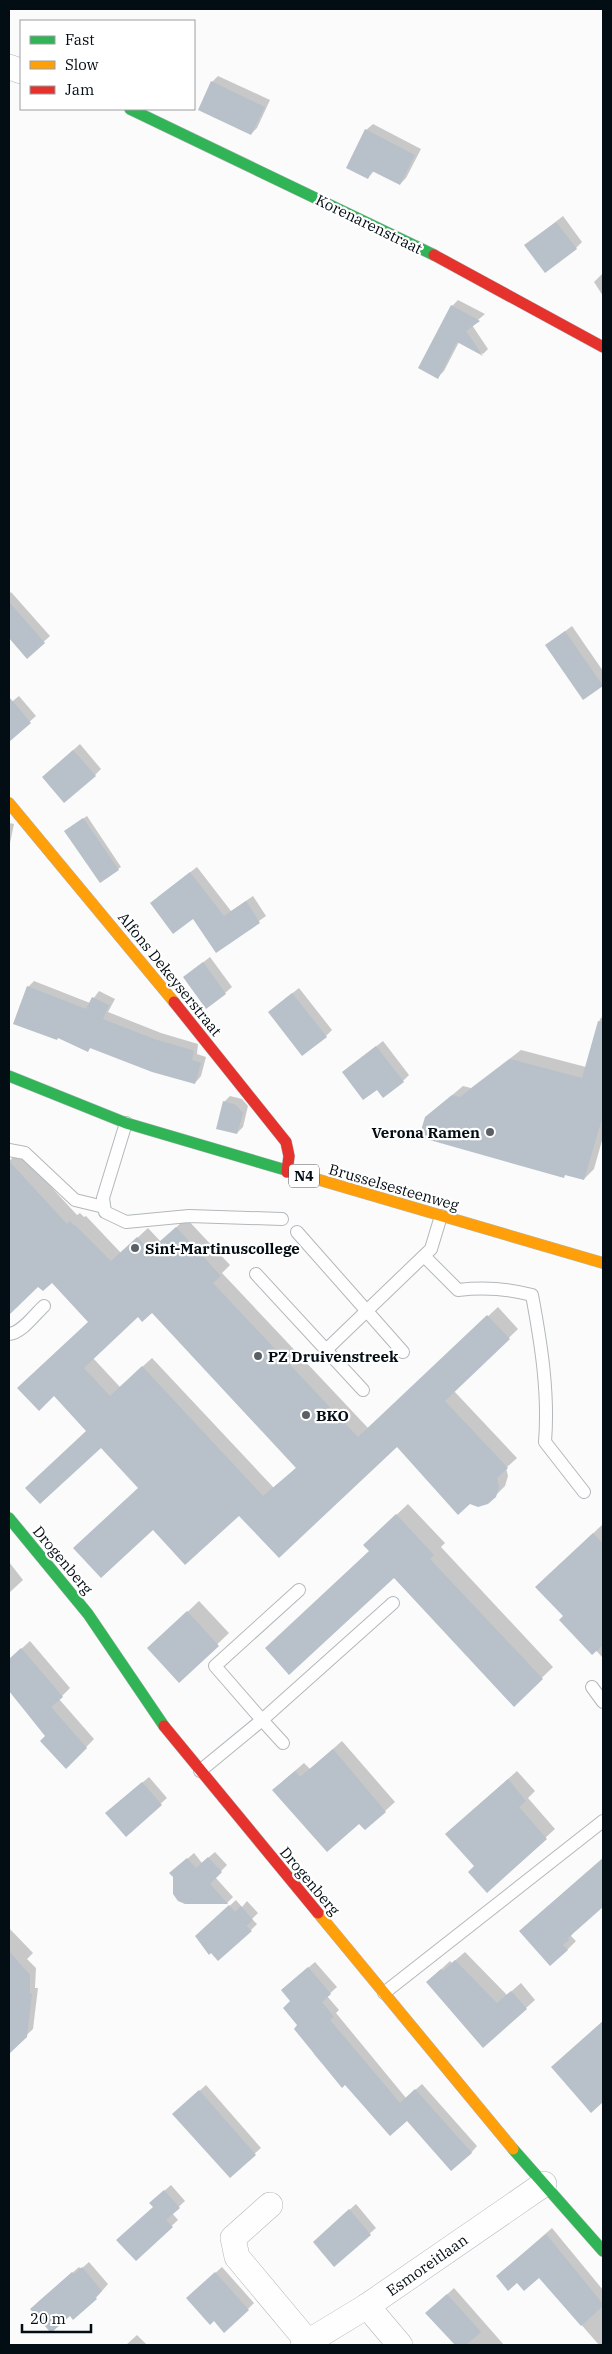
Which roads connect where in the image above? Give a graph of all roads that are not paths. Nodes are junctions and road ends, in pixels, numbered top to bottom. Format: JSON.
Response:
{"nodes":[{"id":1,"x":132,"y":110,"type":"edge"},
{"id":2,"x":603,"y":347,"type":"edge"},
{"id":3,"x":9,"y":803,"type":"edge"},
{"id":4,"x":9,"y":1076,"type":"edge"},
{"id":5,"x":126,"y":1123,"type":"junction"},
{"id":6,"x":9,"y":1150,"type":"edge"},
{"id":7,"x":287,"y":1172,"type":"junction"},
{"id":8,"x":104,"y":1207,"type":"junction"},
{"id":9,"x":440,"y":1216,"type":"junction"},
{"id":10,"x":282,"y":1219,"type":"dead end"},
{"id":11,"x":297,"y":1232,"type":"dead end"},
{"id":12,"x":424,"y":1256,"type":"junction"},
{"id":13,"x":603,"y":1263,"type":"edge"},
{"id":14,"x":256,"y":1274,"type":"dead end"},
{"id":15,"x":44,"y":1306,"type":"dead end"},
{"id":16,"x":367,"y":1310,"type":"junction"},
{"id":17,"x":9,"y":1334,"type":"edge"},
{"id":18,"x":326,"y":1350,"type":"junction"},
{"id":19,"x":403,"y":1352,"type":"dead end"},
{"id":20,"x":363,"y":1390,"type":"dead end"},
{"id":21,"x":584,"y":1492,"type":"dead end"},
{"id":22,"x":9,"y":1518,"type":"edge"},
{"id":23,"x":298,"y":1590,"type":"dead end"},
{"id":24,"x":393,"y":1603,"type":"dead end"},
{"id":25,"x":592,"y":1687,"type":"dead end"},
{"id":26,"x":603,"y":1702,"type":"edge"},
{"id":27,"x":262,"y":1720,"type":"junction"},
{"id":28,"x":283,"y":1743,"type":"dead end"},
{"id":29,"x":200,"y":1771,"type":"junction"},
{"id":30,"x":603,"y":1821,"type":"edge"},
{"id":31,"x":384,"y":1994,"type":"junction"},
{"id":32,"x":544,"y":2184,"type":"junction"},
{"id":33,"x":270,"y":2205,"type":"dead end"},
{"id":34,"x":603,"y":2251,"type":"edge"},
{"id":35,"x":367,"y":2306,"type":"junction"},
{"id":36,"x":306,"y":2344,"type":"edge"},
{"id":37,"x":400,"y":2345,"type":"edge"}],
"edges":[{"from":1,"to":2,"type":"street","name":"Korenarenstraat"},
{"from":3,"to":7,"type":"street","name":"Alfons Dekeyserstraat"},
{"from":4,"to":5,"type":"street","name":"Brusselsesteenweg","number":"N4"},
{"from":5,"to":7,"type":"street","name":"Brusselsesteenweg","number":"N4"},
{"from":5,"to":8,"type":"lane"},
{"from":6,"to":8,"type":"lane"},
{"from":7,"to":9,"type":"street","name":"Brusselsesteenweg","number":"N4"},
{"from":8,"to":10,"type":"lane"},
{"from":9,"to":12,"type":"lane"},
{"from":9,"to":13,"type":"street","name":"Brusselsesteenweg","number":"N4"},
{"from":11,"to":16,"type":"lane"},
{"from":12,"to":16,"type":"lane"},
{"from":12,"to":21,"type":"lane"},
{"from":14,"to":18,"type":"lane"},
{"from":15,"to":17,"type":"lane"},
{"from":16,"to":18,"type":"lane"},
{"from":16,"to":19,"type":"lane"},
{"from":18,"to":20,"type":"lane"},
{"from":22,"to":29,"type":"street","name":"Drogenberg"},
{"from":23,"to":27,"type":"lane"},
{"from":24,"to":27,"type":"lane"},
{"from":25,"to":26,"type":"lane"},
{"from":27,"to":28,"type":"lane"},
{"from":27,"to":29,"type":"lane"},
{"from":29,"to":31,"type":"street","name":"Drogenberg"},
{"from":30,"to":31,"type":"lane"},
{"from":31,"to":32,"type":"street","name":"Drogenberg"},
{"from":32,"to":34,"type":"street","name":"Drogenberg"},
{"from":32,"to":35,"type":"street","name":"Esmoreitlaan"},
{"from":33,"to":36,"type":"street","name":"Esmoreitlaan"},
{"from":35,"to":36,"type":"street","name":"Esmoreitlaan"},
{"from":35,"to":37,"type":"street"}]}
